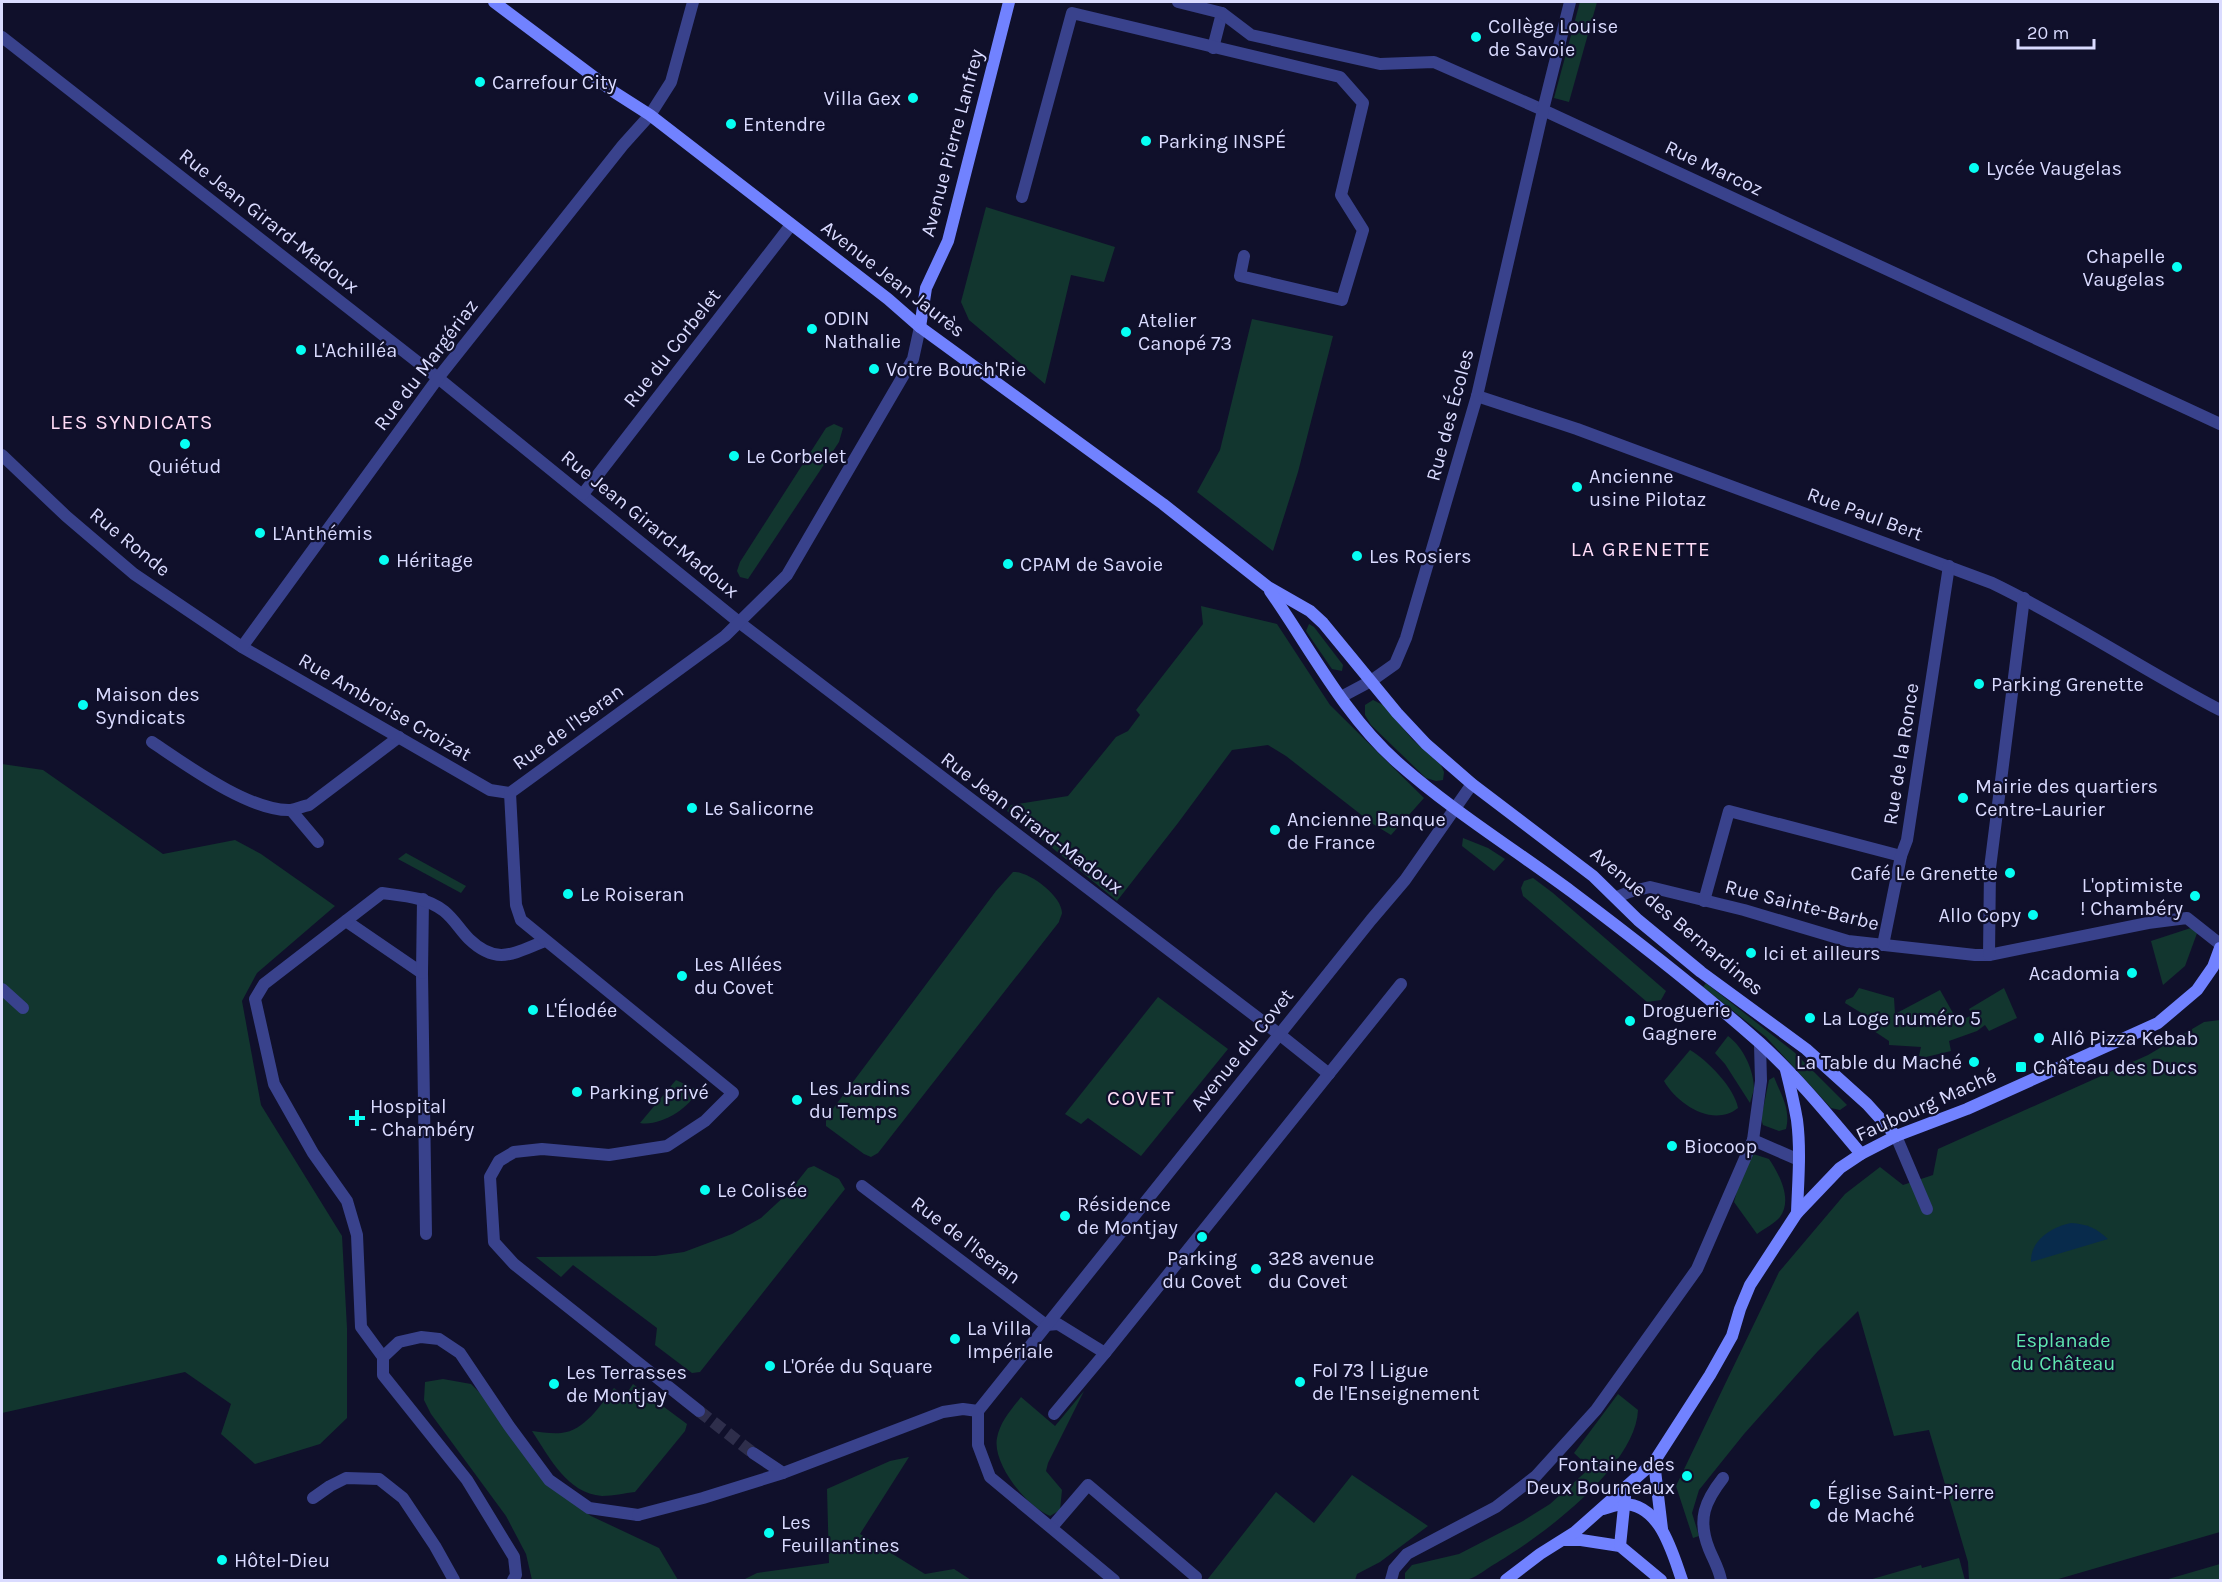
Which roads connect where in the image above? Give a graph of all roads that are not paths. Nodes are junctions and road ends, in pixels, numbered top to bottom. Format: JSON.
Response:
{"nodes":[{"id":1,"x":494,"y":2,"type":"edge"},
{"id":2,"x":693,"y":2,"type":"edge"},
{"id":3,"x":1009,"y":2,"type":"edge"},
{"id":4,"x":1178,"y":2,"type":"edge"},
{"id":5,"x":1570,"y":2,"type":"edge"},
{"id":6,"x":1222,"y":13,"type":"junction"},
{"id":7,"x":2,"y":37,"type":"edge"},
{"id":8,"x":1213,"y":48,"type":"junction"},
{"id":9,"x":1543,"y":110,"type":"junction"},
{"id":10,"x":650,"y":115,"type":"junction"},
{"id":11,"x":1022,"y":197,"type":"dead end"},
{"id":12,"x":791,"y":225,"type":"junction"},
{"id":13,"x":1244,"y":256,"type":"dead end"},
{"id":14,"x":920,"y":327,"type":"junction"},
{"id":15,"x":438,"y":378,"type":"junction"},
{"id":16,"x":1477,"y":396,"type":"junction"},
{"id":17,"x":2220,"y":424,"type":"edge"},
{"id":18,"x":2,"y":455,"type":"edge"},
{"id":19,"x":584,"y":494,"type":"junction"},
{"id":20,"x":1949,"y":566,"type":"junction"},
{"id":21,"x":1268,"y":587,"type":"junction"},
{"id":22,"x":2024,"y":598,"type":"junction"},
{"id":23,"x":740,"y":623,"type":"junction"},
{"id":24,"x":242,"y":647,"type":"junction"},
{"id":25,"x":1371,"y":681,"type":"junction"},
{"id":26,"x":1341,"y":697,"type":"junction"},
{"id":27,"x":2220,"y":710,"type":"edge"},
{"id":28,"x":399,"y":737,"type":"junction"},
{"id":29,"x":152,"y":742,"type":"dead end"},
{"id":30,"x":1472,"y":784,"type":"junction"},
{"id":31,"x":510,"y":793,"type":"junction"},
{"id":32,"x":1455,"y":808,"type":"junction"},
{"id":33,"x":291,"y":810,"type":"junction"},
{"id":34,"x":318,"y":842,"type":"dead end"},
{"id":35,"x":1900,"y":856,"type":"junction"},
{"id":36,"x":1617,"y":897,"type":"junction"},
{"id":37,"x":423,"y":899,"type":"junction"},
{"id":38,"x":1704,"y":901,"type":"junction"},
{"id":39,"x":346,"y":921,"type":"junction"},
{"id":40,"x":545,"y":941,"type":"junction"},
{"id":41,"x":1883,"y":945,"type":"junction"},
{"id":42,"x":2220,"y":946,"type":"edge"},
{"id":43,"x":1989,"y":955,"type":"junction"},
{"id":44,"x":422,"y":973,"type":"junction"},
{"id":45,"x":1401,"y":984,"type":"dead end"},
{"id":46,"x":2,"y":989,"type":"edge"},
{"id":47,"x":23,"y":1008,"type":"dead end"},
{"id":48,"x":1279,"y":1034,"type":"junction"},
{"id":49,"x":1760,"y":1044,"type":"junction"},
{"id":50,"x":1786,"y":1068,"type":"junction"},
{"id":51,"x":1329,"y":1074,"type":"junction"},
{"id":52,"x":1896,"y":1136,"type":"junction"},
{"id":53,"x":1753,"y":1140,"type":"junction"},
{"id":54,"x":1862,"y":1154,"type":"junction"},
{"id":55,"x":1799,"y":1160,"type":"junction"},
{"id":56,"x":862,"y":1186,"type":"dead end"},
{"id":57,"x":1927,"y":1209,"type":"dead end"},
{"id":58,"x":1797,"y":1213,"type":"junction"},
{"id":59,"x":426,"y":1234,"type":"dead end"},
{"id":60,"x":1046,"y":1325,"type":"junction"},
{"id":61,"x":1105,"y":1353,"type":"junction"},
{"id":62,"x":383,"y":1358,"type":"junction"},
{"id":63,"x":978,"y":1411,"type":"junction"},
{"id":64,"x":699,"y":1412,"type":"tunnel mouth"},
{"id":65,"x":1054,"y":1414,"type":"dead end"},
{"id":66,"x":753,"y":1453,"type":"tunnel mouth"},
{"id":67,"x":1654,"y":1462,"type":"junction"},
{"id":68,"x":783,"y":1473,"type":"junction"},
{"id":69,"x":1723,"y":1478,"type":"dead end"},
{"id":70,"x":1629,"y":1484,"type":"junction"},
{"id":71,"x":313,"y":1498,"type":"dead end"},
{"id":72,"x":1622,"y":1504,"type":"junction"},
{"id":73,"x":1603,"y":1509,"type":"junction"},
{"id":74,"x":1052,"y":1527,"type":"junction"},
{"id":75,"x":1662,"y":1529,"type":"junction"},
{"id":76,"x":1564,"y":1540,"type":"junction"},
{"id":77,"x":1620,"y":1546,"type":"junction"},
{"id":78,"x":1197,"y":1577,"type":"dead end"},
{"id":79,"x":454,"y":1581,"type":"edge"},
{"id":80,"x":513,"y":1581,"type":"edge"},
{"id":81,"x":1114,"y":1581,"type":"edge"},
{"id":82,"x":1391,"y":1581,"type":"edge"},
{"id":83,"x":1506,"y":1581,"type":"edge"},
{"id":84,"x":1661,"y":1581,"type":"edge"},
{"id":85,"x":1682,"y":1581,"type":"edge"},
{"id":86,"x":1720,"y":1581,"type":"edge"}],
"edges":[{"from":1,"to":10,"type":"main road","name":"Avenue Jean Jaurès"},
{"from":2,"to":10,"type":"street","name":"Rue du Margériaz"},
{"from":3,"to":14,"type":"main road","name":"Avenue Pierre Lanfrey"},
{"from":4,"to":6,"type":"street","name":"Rue Marcoz"},
{"from":5,"to":9,"type":"street","name":"Rue des Écoles"},
{"from":6,"to":8,"type":"street"},
{"from":6,"to":9,"type":"street","name":"Rue Marcoz"},
{"from":7,"to":15,"type":"street","name":"Rue Jean Girard-Madoux"},
{"from":8,"to":11,"type":"street"},
{"from":8,"to":13,"type":"street"},
{"from":9,"to":16,"type":"street","name":"Rue des Écoles"},
{"from":9,"to":17,"type":"street","name":"Rue Marcoz"},
{"from":10,"to":12,"type":"main road","name":"Avenue Jean Jaurès"},
{"from":10,"to":15,"type":"street","name":"Rue du Margériaz"},
{"from":12,"to":14,"type":"main road","name":"Avenue Jean Jaurès"},
{"from":12,"to":19,"type":"street","name":"Rue du Corbelet"},
{"from":14,"to":21,"type":"main road","name":"Avenue Jean Jaurès"},
{"from":14,"to":23,"type":"street","name":"Rue de l'Iseran"},
{"from":15,"to":19,"type":"street","name":"Rue Jean Girard-Madoux"},
{"from":15,"to":24,"type":"street","name":"Rue du Margériaz"},
{"from":16,"to":20,"type":"street","name":"Rue Paul Bert"},
{"from":16,"to":25,"type":"street","name":"Rue des Écoles"},
{"from":18,"to":24,"type":"street","name":"Rue Ronde"},
{"from":19,"to":23,"type":"street","name":"Rue Jean Girard-Madoux"},
{"from":20,"to":22,"type":"street","name":"Rue Paul Bert"},
{"from":20,"to":35,"type":"street","name":"Rue de la Ronce"},
{"from":21,"to":25,"type":"main road","name":"Avenue des Bernardines"},
{"from":21,"to":26,"type":"main road","name":"Avenue des Bernardines"},
{"from":22,"to":27,"type":"street","name":"Rue Paul Bert"},
{"from":22,"to":43,"type":"street"},
{"from":23,"to":31,"type":"street","name":"Rue de l'Iseran"},
{"from":23,"to":48,"type":"street","name":"Rue Jean Girard-Madoux"},
{"from":24,"to":28,"type":"street","name":"Rue Ambroise Croizat"},
{"from":25,"to":26,"type":"street","name":"Rue des Écoles"},
{"from":25,"to":30,"type":"main road","name":"Avenue des Bernardines"},
{"from":26,"to":32,"type":"main road","name":"Avenue des Bernardines"},
{"from":28,"to":31,"type":"street","name":"Rue Ambroise Croizat"},
{"from":28,"to":33,"type":"street"},
{"from":29,"to":33,"type":"street"},
{"from":30,"to":32,"type":"street","name":"Avenue du Covet"},
{"from":30,"to":36,"type":"main road","name":"Avenue des Bernardines"},
{"from":31,"to":40,"type":"street","name":"Rue de l'Iseran"},
{"from":32,"to":48,"type":"street","name":"Avenue du Covet"},
{"from":32,"to":49,"type":"main road","name":"Avenue des Bernardines"},
{"from":33,"to":34,"type":"street"},
{"from":35,"to":38,"type":"street"},
{"from":35,"to":41,"type":"street","name":"Rue de la Ronce"},
{"from":36,"to":38,"type":"street","name":"Rue Sainte-Barbe"},
{"from":36,"to":52,"type":"main road","name":"Avenue des Bernardines"},
{"from":37,"to":39,"type":"street"},
{"from":37,"to":40,"type":"street"},
{"from":37,"to":44,"type":"street"},
{"from":38,"to":41,"type":"street","name":"Rue Sainte-Barbe"},
{"from":39,"to":44,"type":"street"},
{"from":39,"to":62,"type":"street"},
{"from":40,"to":64,"type":"street","name":"Rue de l'Iseran"},
{"from":41,"to":43,"type":"street","name":"Rue Sainte-Barbe"},
{"from":42,"to":43,"type":"street","name":"Rue Sainte-Barbe"},
{"from":42,"to":52,"type":"main road","name":"Faubourg Maché"},
{"from":44,"to":59,"type":"street"},
{"from":45,"to":51,"type":"street"},
{"from":46,"to":47,"type":"street"},
{"from":48,"to":51,"type":"street","name":"Rue Jean Girard-Madoux"},
{"from":48,"to":60,"type":"street","name":"Avenue du Covet"},
{"from":49,"to":50,"type":"main road","name":"Avenue des Bernardines"},
{"from":49,"to":53,"type":"street"},
{"from":50,"to":54,"type":"main road","name":"Avenue des Bernardines"},
{"from":50,"to":55,"type":"main road"},
{"from":51,"to":61,"type":"street"},
{"from":52,"to":54,"type":"main road","name":"Faubourg Maché"},
{"from":52,"to":57,"type":"street"},
{"from":53,"to":55,"type":"street"},
{"from":53,"to":82,"type":"street"},
{"from":54,"to":58,"type":"main road","name":"Faubourg Maché"},
{"from":55,"to":58,"type":"main road"},
{"from":56,"to":60,"type":"street","name":"Rue de l'Iseran"},
{"from":58,"to":67,"type":"main road","name":"Faubourg Maché"},
{"from":60,"to":61,"type":"street","name":"Rue de l'Iseran"},
{"from":60,"to":63,"type":"street","name":"Avenue du Covet"},
{"from":61,"to":65,"type":"street"},
{"from":62,"to":68,"type":"street"},
{"from":62,"to":80,"type":"street"},
{"from":63,"to":68,"type":"street"},
{"from":63,"to":74,"type":"street"},
{"from":66,"to":68,"type":"street"},
{"from":67,"to":70,"type":"main road","name":"Faubourg Maché"},
{"from":67,"to":75,"type":"main road"},
{"from":69,"to":86,"type":"street"},
{"from":70,"to":72,"type":"main road","name":"Faubourg Maché"},
{"from":70,"to":73,"type":"main road","name":"Faubourg Maché"},
{"from":71,"to":79,"type":"street"},
{"from":72,"to":73,"type":"main road","name":"Faubourg Maché"},
{"from":72,"to":75,"type":"main road"},
{"from":72,"to":77,"type":"main road"},
{"from":73,"to":76,"type":"main road","name":"Faubourg Maché"},
{"from":74,"to":78,"type":"street"},
{"from":74,"to":81,"type":"street"},
{"from":75,"to":85,"type":"main road"},
{"from":76,"to":77,"type":"main road"},
{"from":76,"to":83,"type":"main road","name":"Faubourg Maché"},
{"from":77,"to":84,"type":"main road"}]}
